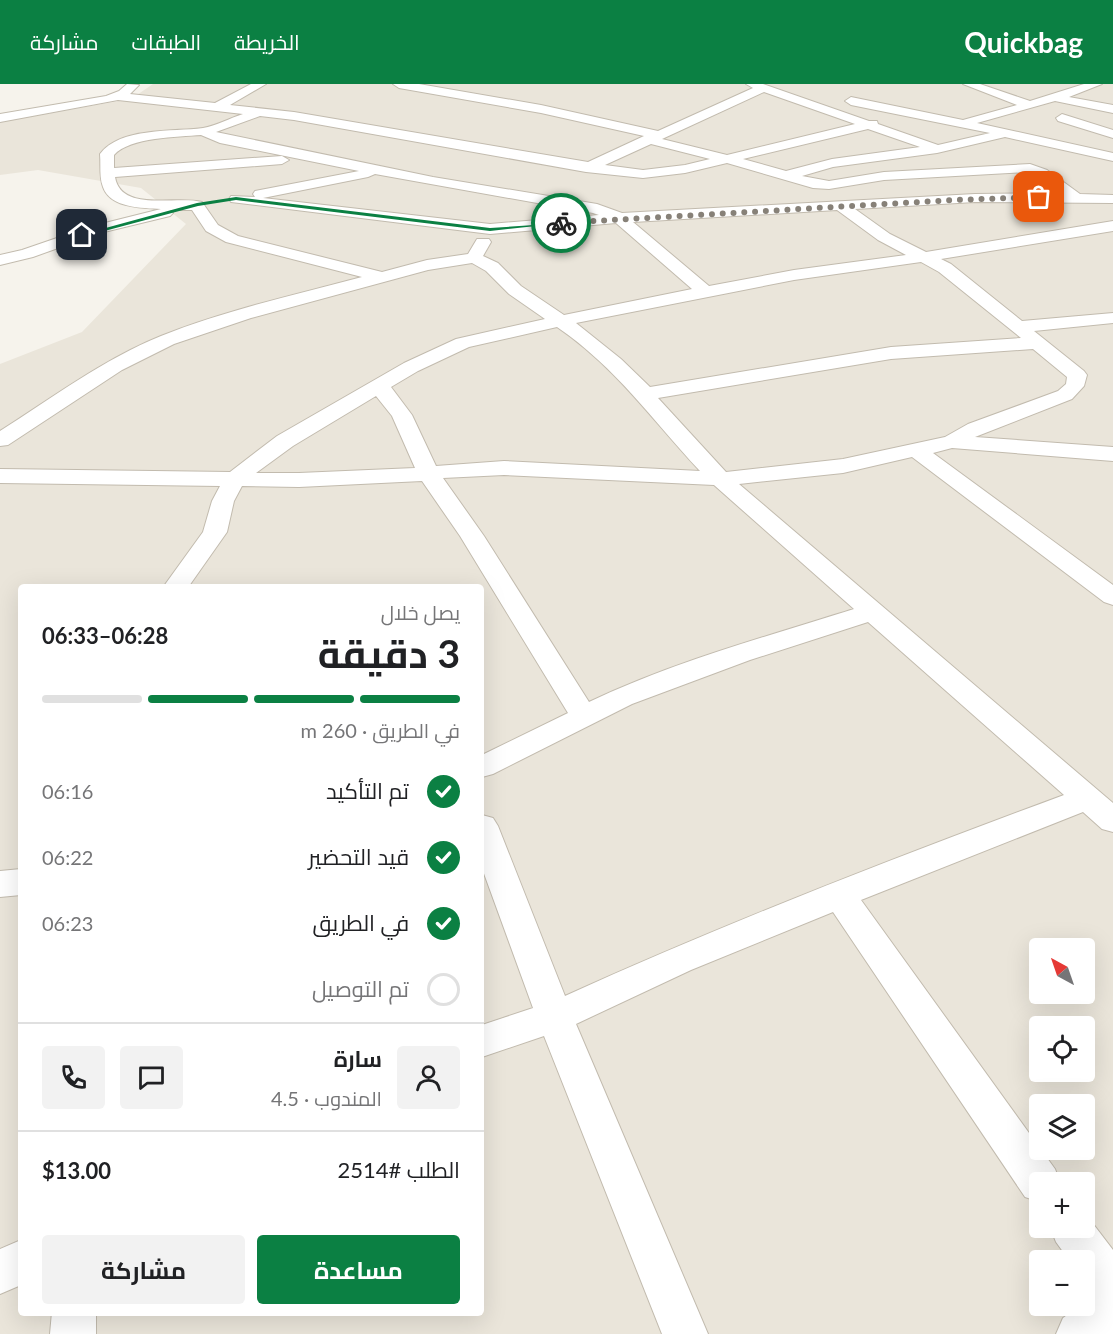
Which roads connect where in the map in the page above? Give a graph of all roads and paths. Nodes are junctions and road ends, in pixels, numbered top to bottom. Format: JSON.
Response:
{"nodes":[{"id":1,"x":135,"y":84,"type":"edge"},
{"id":2,"x":260,"y":84,"type":"edge"},
{"id":3,"x":399,"y":84,"type":"edge"},
{"id":4,"x":969,"y":84,"type":"edge"},
{"id":5,"x":1096,"y":84,"type":"edge"},
{"id":6,"x":758,"y":86,"type":"edge"},
{"id":7,"x":863,"y":87,"type":"dead end"},
{"id":8,"x":1007,"y":87,"type":"dead end"},
{"id":9,"x":989,"y":92,"type":"junction"},
{"id":10,"x":118,"y":96,"type":"junction"},
{"id":11,"x":1052,"y":97,"type":"junction"},
{"id":12,"x":851,"y":101,"type":"junction"},
{"id":13,"x":1029,"y":105,"type":"junction"},
{"id":14,"x":217,"y":107,"type":"junction"},
{"id":15,"x":0,"y":109,"type":"edge"},
{"id":16,"x":1113,"y":109,"type":"edge"},
{"id":17,"x":260,"y":112,"type":"junction"},
{"id":18,"x":840,"y":113,"type":"junction"},
{"id":19,"x":15,"y":116,"type":"junction"},
{"id":20,"x":0,"y":118,"type":"edge"},
{"id":21,"x":668,"y":118,"type":"dead end"},
{"id":22,"x":1062,"y":118,"type":"dead end"},
{"id":23,"x":687,"y":122,"type":"junction"},
{"id":24,"x":960,"y":123,"type":"junction"},
{"id":25,"x":872,"y":124,"type":"junction"},
{"id":26,"x":208,"y":131,"type":"junction"},
{"id":27,"x":1005,"y":133,"type":"junction"},
{"id":28,"x":1113,"y":134,"type":"edge"},
{"id":29,"x":653,"y":137,"type":"junction"},
{"id":30,"x":937,"y":149,"type":"junction"},
{"id":31,"x":1113,"y":157,"type":"edge"},
{"id":32,"x":317,"y":158,"type":"junction"},
{"id":33,"x":728,"y":159,"type":"junction"},
{"id":34,"x":587,"y":167,"type":"junction"},
{"id":35,"x":377,"y":170,"type":"junction"},
{"id":36,"x":970,"y":171,"type":"junction"},
{"id":37,"x":109,"y":172,"type":"junction"},
{"id":38,"x":786,"y":176,"type":"junction"},
{"id":39,"x":568,"y":179,"type":"dead end"},
{"id":40,"x":554,"y":189,"type":"dead end"},
{"id":41,"x":1083,"y":197,"type":"junction"},
{"id":42,"x":538,"y":199,"type":"junction"},
{"id":43,"x":1113,"y":199,"type":"edge"},
{"id":44,"x":218,"y":202,"type":"junction"},
{"id":45,"x":841,"y":206,"type":"junction"},
{"id":46,"x":620,"y":218,"type":"junction"},
{"id":47,"x":1113,"y":219,"type":"edge"},
{"id":48,"x":1113,"y":226,"type":"edge"},
{"id":49,"x":490,"y":229,"type":"junction"},
{"id":50,"x":925,"y":257,"type":"junction"},
{"id":51,"x":474,"y":258,"type":"junction"},
{"id":52,"x":0,"y":260,"type":"edge"},
{"id":53,"x":384,"y":278,"type":"junction"},
{"id":54,"x":706,"y":292,"type":"junction"},
{"id":55,"x":1113,"y":318,"type":"edge"},
{"id":56,"x":561,"y":321,"type":"junction"},
{"id":57,"x":1017,"y":327,"type":"junction"},
{"id":58,"x":1036,"y":343,"type":"junction"},
{"id":59,"x":379,"y":386,"type":"junction"},
{"id":60,"x":646,"y":394,"type":"junction"},
{"id":61,"x":0,"y":440,"type":"edge"},
{"id":62,"x":952,"y":442,"type":"junction"},
{"id":63,"x":917,"y":451,"type":"junction"},
{"id":64,"x":1113,"y":454,"type":"edge"},
{"id":65,"x":428,"y":473,"type":"junction"},
{"id":66,"x":0,"y":476,"type":"edge"},
{"id":67,"x":720,"y":479,"type":"junction"},
{"id":68,"x":234,"y":480,"type":"junction"},
{"id":69,"x":178,"y":584,"type":"edge"},
{"id":70,"x":1113,"y":597,"type":"edge"},
{"id":71,"x":872,"y":612,"type":"junction"},
{"id":72,"x":583,"y":715,"type":"junction"},
{"id":73,"x":484,"y":766,"type":"edge"},
{"id":74,"x":1086,"y":799,"type":"junction"},
{"id":75,"x":1113,"y":821,"type":"edge"},
{"id":76,"x":484,"y":831,"type":"edge"},
{"id":77,"x":18,"y":882,"type":"edge"},
{"id":78,"x":0,"y":884,"type":"edge"},
{"id":79,"x":840,"y":896,"type":"junction"},
{"id":80,"x":555,"y":1017,"type":"junction"},
{"id":81,"x":484,"y":1040,"type":"edge"},
{"id":82,"x":1032,"y":1172,"type":"edge"},
{"id":83,"x":1079,"y":1238,"type":"edge"},
{"id":84,"x":18,"y":1263,"type":"edge"},
{"id":85,"x":0,"y":1272,"type":"edge"},
{"id":86,"x":1113,"y":1287,"type":"edge"},
{"id":87,"x":1113,"y":1309,"type":"edge"},
{"id":88,"x":74,"y":1316,"type":"edge"},
{"id":89,"x":73,"y":1334,"type":"edge"},
{"id":90,"x":685,"y":1334,"type":"edge"},
{"id":91,"x":1079,"y":1334,"type":"edge"}],
"edges":[{"from":1,"to":10,"type":"street"},
{"from":2,"to":14,"type":"street"},
{"from":3,"to":29,"type":"street"},
{"from":4,"to":9,"type":"street"},
{"from":5,"to":11,"type":"street"},
{"from":6,"to":18,"type":"street"},
{"from":6,"to":23,"type":"street"},
{"from":7,"to":12,"type":"street"},
{"from":8,"to":9,"type":"street"},
{"from":9,"to":13,"type":"street"},
{"from":10,"to":14,"type":"street"},
{"from":10,"to":19,"type":"street"},
{"from":11,"to":13,"type":"street"},
{"from":11,"to":16,"type":"street"},
{"from":12,"to":18,"type":"street"},
{"from":12,"to":24,"type":"street"},
{"from":13,"to":24,"type":"street"},
{"from":14,"to":17,"type":"street"},
{"from":15,"to":19,"type":"street"},
{"from":17,"to":26,"type":"street"},
{"from":17,"to":34,"type":"street"},
{"from":18,"to":25,"type":"street"},
{"from":19,"to":20,"type":"street"},
{"from":21,"to":23,"type":"street"},
{"from":22,"to":28,"type":"street"},
{"from":23,"to":29,"type":"street"},
{"from":24,"to":27,"type":"street"},
{"from":25,"to":30,"type":"street"},
{"from":25,"to":33,"type":"street"},
{"from":26,"to":32,"type":"street"},
{"from":26,"to":37,"type":"street"},
{"from":27,"to":30,"type":"street"},
{"from":27,"to":31,"type":"street"},
{"from":29,"to":33,"type":"street"},
{"from":29,"to":34,"type":"street"},
{"from":30,"to":36,"type":"street"},
{"from":30,"to":38,"type":"street"},
{"from":32,"to":35,"type":"street"},
{"from":32,"to":37,"type":"street"},
{"from":33,"to":34,"type":"street"},
{"from":33,"to":38,"type":"street"},
{"from":34,"to":39,"type":"street"},
{"from":35,"to":42,"type":"street"},
{"from":35,"to":44,"type":"street"},
{"from":36,"to":38,"type":"street"},
{"from":36,"to":41,"type":"street"},
{"from":37,"to":44,"type":"street"},
{"from":40,"to":42,"type":"street"},
{"from":41,"to":43,"type":"street"},
{"from":41,"to":45,"type":"street"},
{"from":41,"to":47,"type":"street"},
{"from":42,"to":46,"type":"street"},
{"from":44,"to":49,"type":"street"},
{"from":44,"to":52,"type":"street"},
{"from":44,"to":53,"type":"street"},
{"from":45,"to":46,"type":"street"},
{"from":45,"to":50,"type":"street"},
{"from":46,"to":49,"type":"street"},
{"from":46,"to":54,"type":"street"},
{"from":48,"to":50,"type":"street"},
{"from":49,"to":51,"type":"street"},
{"from":50,"to":54,"type":"street"},
{"from":50,"to":57,"type":"street"},
{"from":51,"to":53,"type":"street"},
{"from":51,"to":56,"type":"street"},
{"from":53,"to":61,"type":"street"},
{"from":54,"to":56,"type":"street"},
{"from":55,"to":57,"type":"street"},
{"from":56,"to":59,"type":"street"},
{"from":56,"to":60,"type":"street"},
{"from":57,"to":58,"type":"street"},
{"from":58,"to":60,"type":"street"},
{"from":58,"to":62,"type":"street"},
{"from":59,"to":65,"type":"street"},
{"from":59,"to":68,"type":"street"},
{"from":60,"to":67,"type":"street"},
{"from":62,"to":63,"type":"street"},
{"from":62,"to":64,"type":"street"},
{"from":63,"to":67,"type":"street"},
{"from":63,"to":70,"type":"street"},
{"from":65,"to":67,"type":"street"},
{"from":65,"to":68,"type":"street"},
{"from":65,"to":72,"type":"street"},
{"from":66,"to":68,"type":"street"},
{"from":67,"to":71,"type":"street"},
{"from":68,"to":69,"type":"street"},
{"from":71,"to":72,"type":"street"},
{"from":71,"to":74,"type":"street"},
{"from":72,"to":73,"type":"street"},
{"from":74,"to":75,"type":"street"},
{"from":74,"to":79,"type":"street"},
{"from":76,"to":80,"type":"street"},
{"from":77,"to":78,"type":"street"},
{"from":79,"to":80,"type":"street"},
{"from":79,"to":82,"type":"street"},
{"from":80,"to":81,"type":"street"},
{"from":80,"to":90,"type":"street"},
{"from":83,"to":86,"type":"street"},
{"from":84,"to":85,"type":"street"},
{"from":87,"to":91,"type":"street"},
{"from":88,"to":89,"type":"street"}]}
